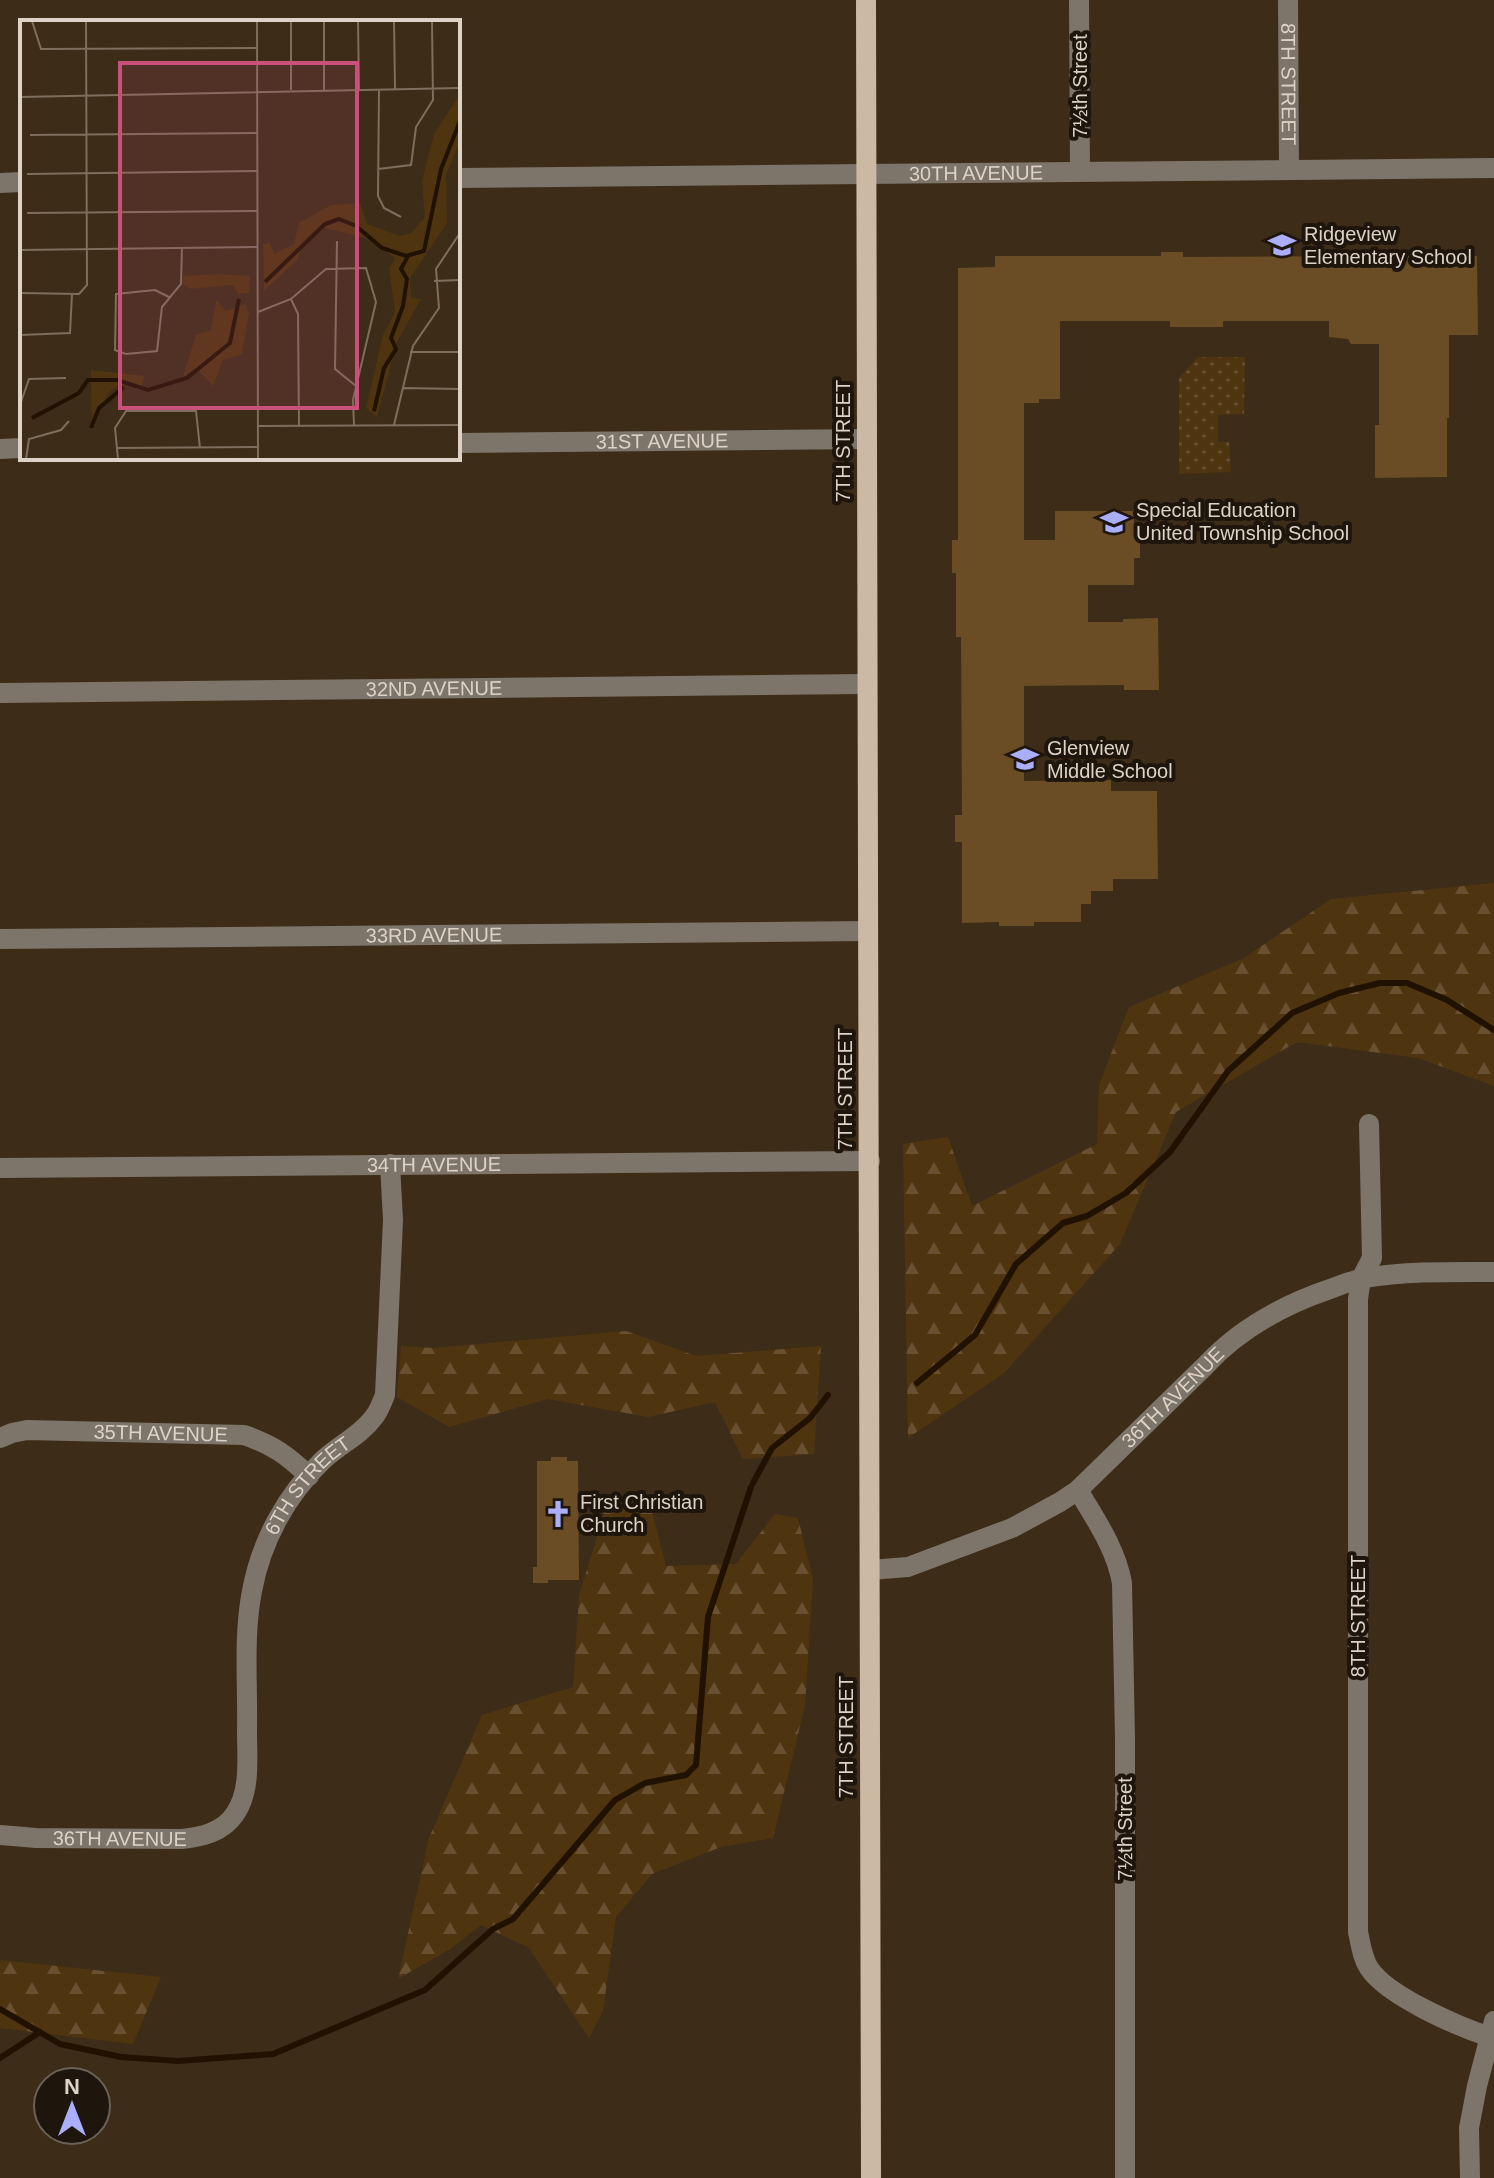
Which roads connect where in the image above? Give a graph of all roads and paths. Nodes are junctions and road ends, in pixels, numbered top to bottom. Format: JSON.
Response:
{"nodes":[{"id":1,"x":866,"y":0,"type":"edge"},
{"id":2,"x":1079,"y":0,"type":"edge"},
{"id":3,"x":1288,"y":0,"type":"edge"},
{"id":4,"x":1494,"y":168,"type":"edge"},
{"id":5,"x":1289,"y":169,"type":"junction"},
{"id":6,"x":1080,"y":171,"type":"junction"},
{"id":7,"x":867,"y":173,"type":"junction"},
{"id":8,"x":460,"y":178,"type":"edge"},
{"id":9,"x":20,"y":182,"type":"edge"},
{"id":10,"x":0,"y":183,"type":"edge"},
{"id":11,"x":867,"y":439,"type":"junction"},
{"id":12,"x":460,"y":443,"type":"edge"},
{"id":13,"x":20,"y":448,"type":"edge"},
{"id":14,"x":0,"y":449,"type":"edge"},
{"id":15,"x":867,"y":684,"type":"junction"},
{"id":16,"x":0,"y":693,"type":"edge"},
{"id":17,"x":868,"y":931,"type":"junction"},
{"id":18,"x":0,"y":939,"type":"edge"},
{"id":19,"x":1369,"y":1124,"type":"dead end"},
{"id":20,"x":870,"y":1161,"type":"junction"},
{"id":21,"x":390,"y":1164,"type":"junction"},
{"id":22,"x":0,"y":1168,"type":"edge"},
{"id":23,"x":1494,"y":1272,"type":"edge"},
{"id":24,"x":1361,"y":1279,"type":"junction"},
{"id":25,"x":0,"y":1438,"type":"edge"},
{"id":26,"x":309,"y":1476,"type":"junction"},
{"id":27,"x":1078,"y":1490,"type":"junction"},
{"id":28,"x":870,"y":1570,"type":"junction"},
{"id":29,"x":234,"y":1817,"type":"joint"},
{"id":30,"x":0,"y":1835,"type":"edge"},
{"id":31,"x":1492,"y":2029,"type":"edge"},
{"id":32,"x":871,"y":2178,"type":"edge"},
{"id":33,"x":1125,"y":2178,"type":"edge"},
{"id":34,"x":1470,"y":2178,"type":"edge"}],
"edges":[{"from":1,"to":7,"type":"main road","name":"7TH STREET"},
{"from":2,"to":6,"type":"street","name":"7½th Street"},
{"from":3,"to":5,"type":"street","name":"8TH STREET"},
{"from":4,"to":5,"type":"street","name":"30TH AVENUE"},
{"from":5,"to":6,"type":"street","name":"30TH AVENUE"},
{"from":6,"to":7,"type":"street","name":"30TH AVENUE"},
{"from":7,"to":8,"type":"street","name":"30TH AVENUE"},
{"from":7,"to":11,"type":"main road","name":"7TH STREET"},
{"from":9,"to":10,"type":"street"},
{"from":11,"to":12,"type":"street","name":"31ST AVENUE"},
{"from":11,"to":15,"type":"main road","name":"7TH STREET"},
{"from":13,"to":14,"type":"street"},
{"from":15,"to":16,"type":"street","name":"32ND AVENUE"},
{"from":15,"to":17,"type":"main road","name":"7TH STREET"},
{"from":17,"to":18,"type":"street","name":"33RD AVENUE"},
{"from":17,"to":20,"type":"main road","name":"7TH STREET"},
{"from":19,"to":24,"type":"street","name":"8TH STREET"},
{"from":20,"to":21,"type":"street","name":"34TH AVENUE"},
{"from":20,"to":28,"type":"main road","name":"7TH STREET"},
{"from":21,"to":22,"type":"street","name":"34TH AVENUE"},
{"from":21,"to":26,"type":"street","name":"6TH STREET"},
{"from":23,"to":24,"type":"street","name":"36TH AVENUE"},
{"from":24,"to":27,"type":"street","name":"36TH AVENUE"},
{"from":24,"to":31,"type":"street","name":"8TH STREET"},
{"from":25,"to":26,"type":"street","name":"35TH AVENUE"},
{"from":26,"to":29,"type":"street","name":"6TH STREET"},
{"from":27,"to":28,"type":"street","name":"36TH AVENUE"},
{"from":27,"to":33,"type":"street","name":"7½th Street"},
{"from":28,"to":32,"type":"main road","name":"7TH STREET"},
{"from":29,"to":30,"type":"street","name":"36TH AVENUE"},
{"from":31,"to":34,"type":"street"}]}
